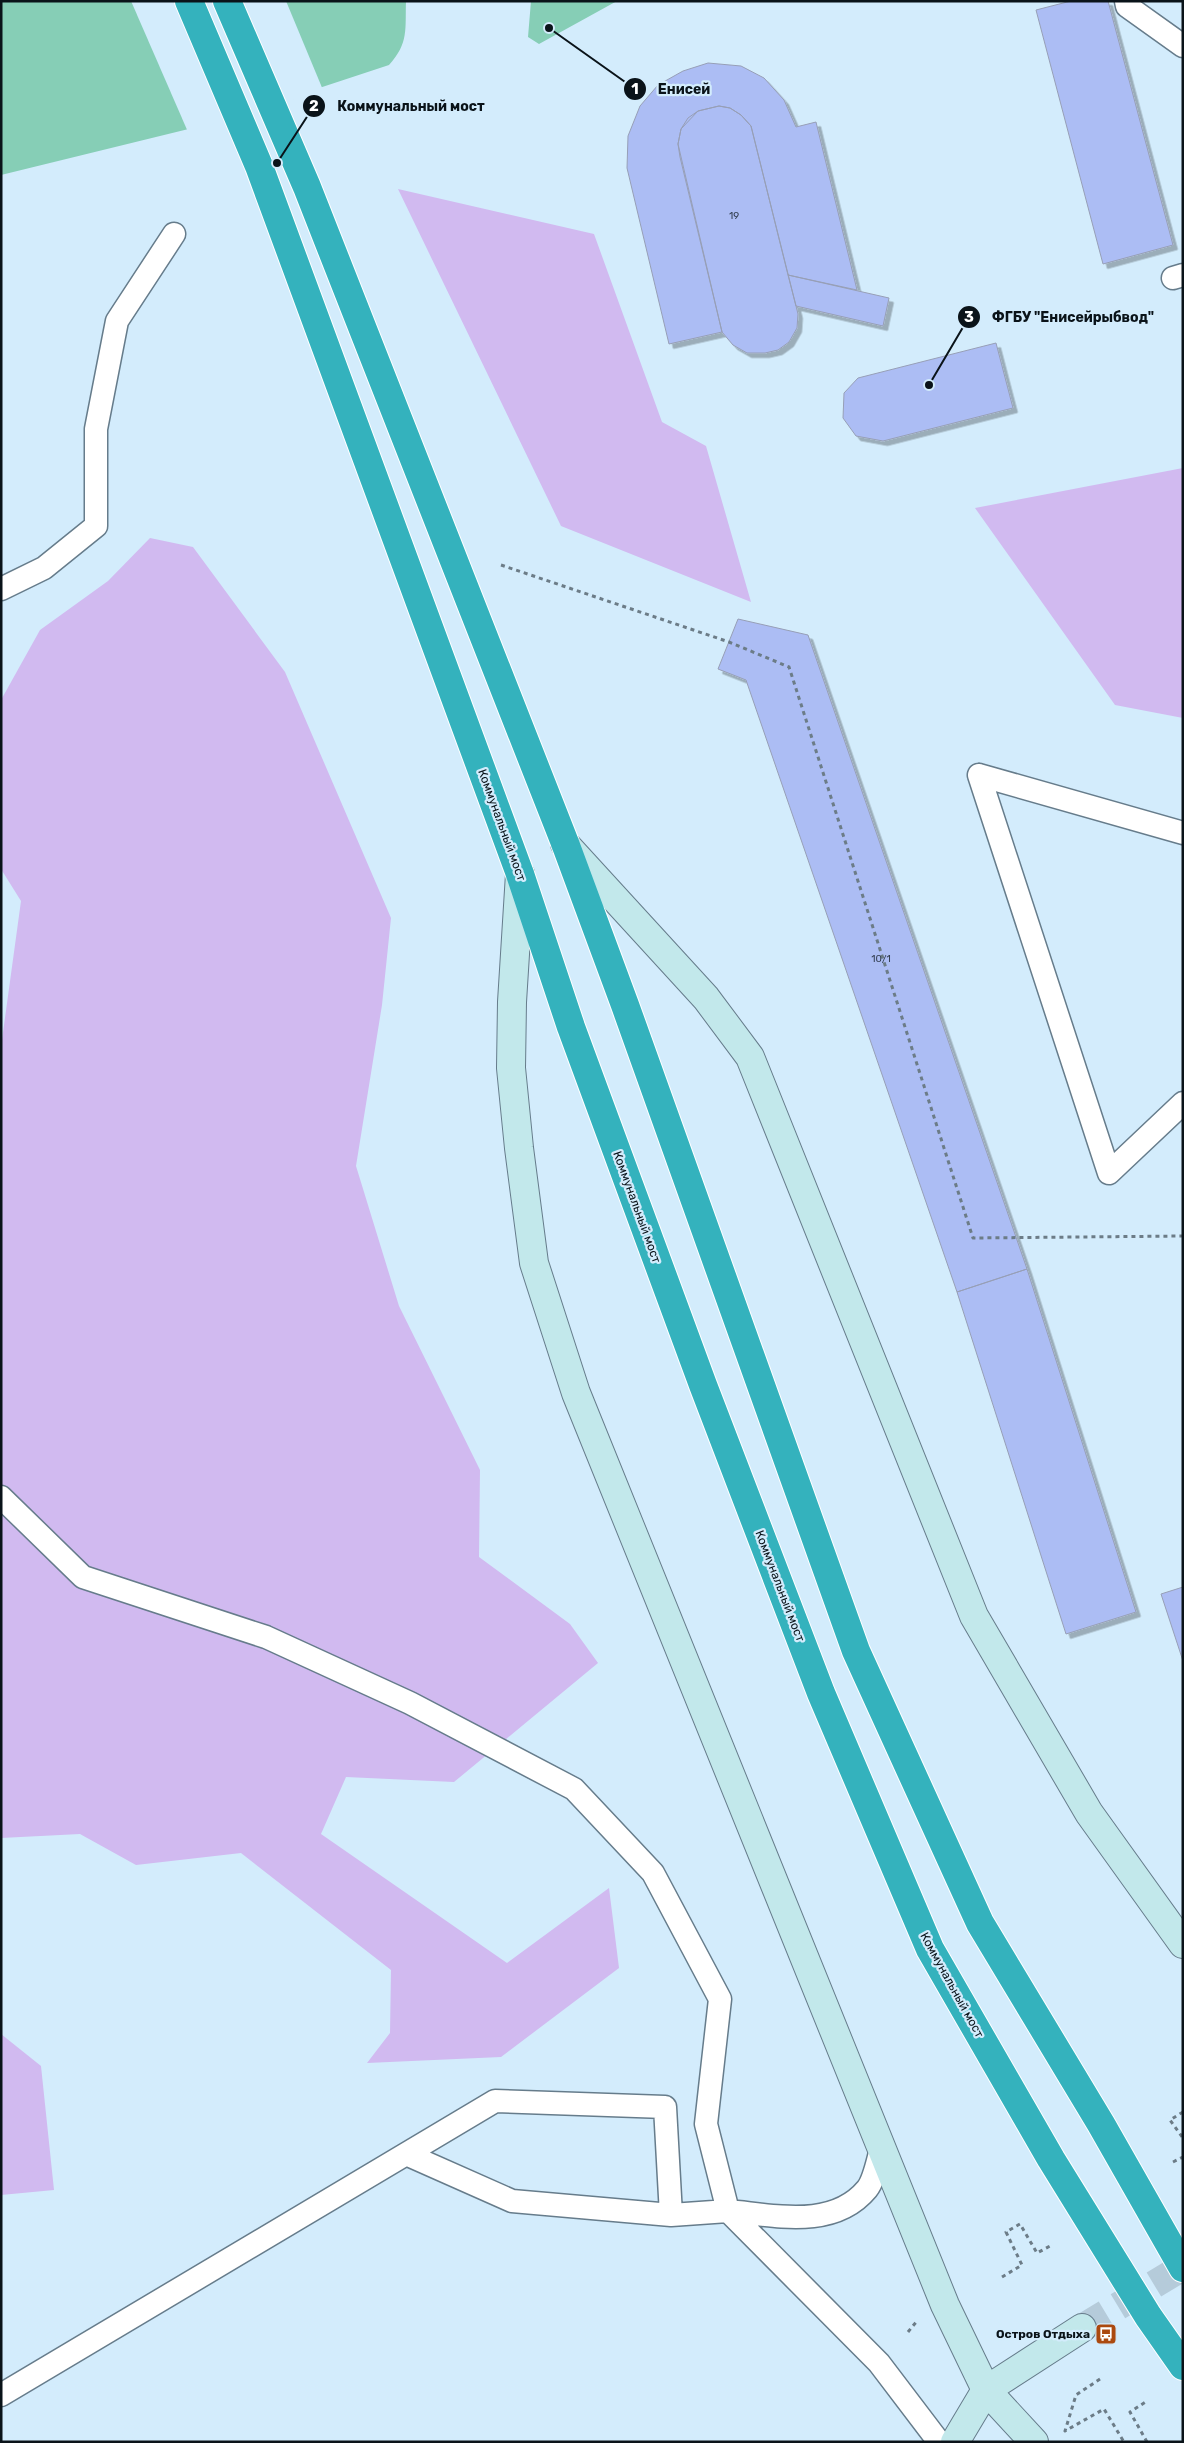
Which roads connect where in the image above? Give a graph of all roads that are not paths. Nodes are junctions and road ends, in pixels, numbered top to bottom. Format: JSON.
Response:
{"nodes":[{"id":1,"x":190,"y":1,"type":"edge"},
{"id":2,"x":227,"y":1,"type":"edge"},
{"id":3,"x":1126,"y":1,"type":"edge"},
{"id":4,"x":1183,"y":46,"type":"edge"},
{"id":5,"x":174,"y":234,"type":"dead end"},
{"id":6,"x":1,"y":589,"type":"edge"},
{"id":7,"x":1183,"y":833,"type":"edge"},
{"id":8,"x":565,"y":843,"type":"junction"},
{"id":9,"x":520,"y":874,"type":"junction"},
{"id":10,"x":1183,"y":1103,"type":"edge"},
{"id":11,"x":1,"y":1498,"type":"edge"},
{"id":12,"x":1183,"y":1944,"type":"edge"},
{"id":13,"x":882,"y":2146,"type":"junction"},
{"id":14,"x":406,"y":2154,"type":"junction"},
{"id":15,"x":728,"y":2211,"type":"junction"},
{"id":16,"x":671,"y":2216,"type":"junction"},
{"id":17,"x":1183,"y":2268,"type":"edge"},
{"id":18,"x":1082,"y":2328,"type":"tunnel mouth"},
{"id":19,"x":1183,"y":2366,"type":"edge"},
{"id":20,"x":986,"y":2390,"type":"junction"},
{"id":21,"x":1,"y":2395,"type":"edge"},
{"id":22,"x":939,"y":2442,"type":"edge"},
{"id":23,"x":954,"y":2442,"type":"edge"},
{"id":24,"x":1034,"y":2442,"type":"edge"}],
"edges":[{"from":1,"to":9,"type":"highway","name":"Коммунальный мост"},
{"from":2,"to":8,"type":"highway"},
{"from":3,"to":4,"type":"lane"},
{"from":5,"to":6,"type":"lane"},
{"from":7,"to":10,"type":"lane"},
{"from":8,"to":12,"type":"main road"},
{"from":8,"to":17,"type":"highway"},
{"from":9,"to":13,"type":"main road"},
{"from":9,"to":19,"type":"highway","name":"Коммунальный мост"},
{"from":11,"to":15,"type":"lane"},
{"from":13,"to":15,"type":"lane"},
{"from":13,"to":20,"type":"main road"},
{"from":14,"to":16,"type":"lane"},
{"from":14,"to":16,"type":"lane"},
{"from":14,"to":21,"type":"lane"},
{"from":15,"to":16,"type":"lane"},
{"from":15,"to":22,"type":"lane"},
{"from":18,"to":20,"type":"main road"},
{"from":20,"to":23,"type":"main road"},
{"from":20,"to":24,"type":"main road"}]}
